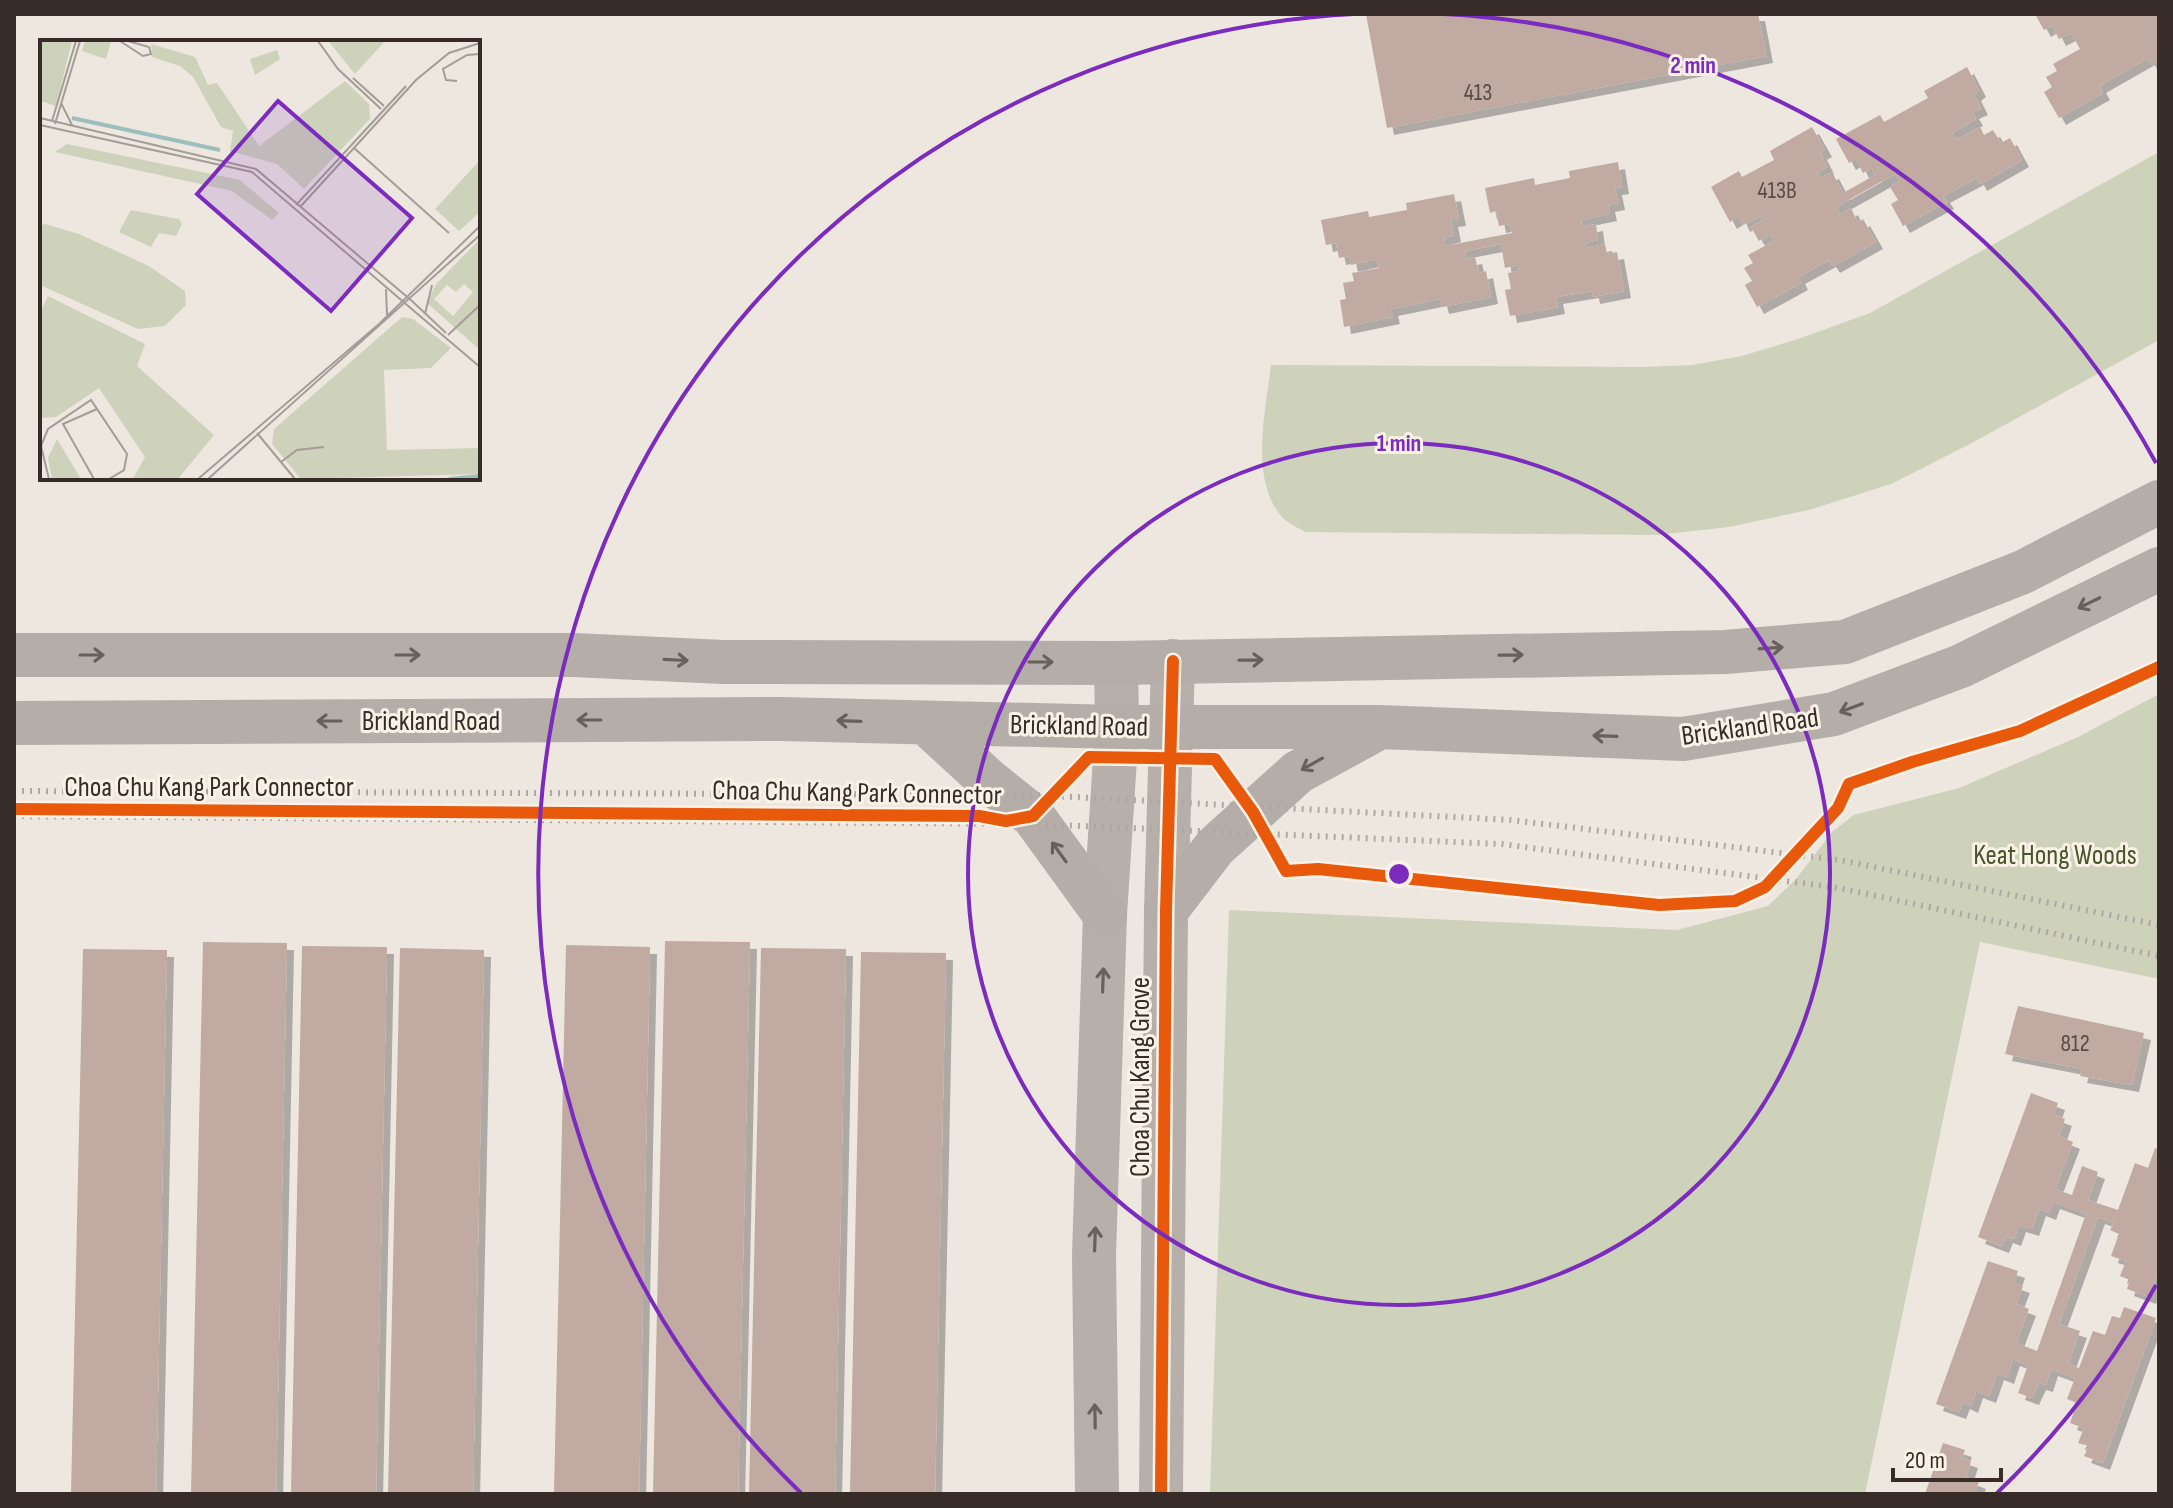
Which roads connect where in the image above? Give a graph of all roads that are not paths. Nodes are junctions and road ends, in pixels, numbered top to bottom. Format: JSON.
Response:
{"nodes":[{"id":1,"x":2159,"y":502,"type":"edge"},
{"id":2,"x":2159,"y":569,"type":"edge"},
{"id":3,"x":14,"y":655,"type":"edge"},
{"id":4,"x":1173,"y":661,"type":"junction"},
{"id":5,"x":1116,"y":663,"type":"junction"},
{"id":6,"x":14,"y":723,"type":"edge"},
{"id":7,"x":927,"y":724,"type":"junction"},
{"id":8,"x":1117,"y":727,"type":"junction"},
{"id":9,"x":1173,"y":727,"type":"junction"},
{"id":10,"x":1380,"y":727,"type":"junction"},
{"id":11,"x":1166,"y":911,"type":"junction"},
{"id":12,"x":1105,"y":915,"type":"junction"},
{"id":13,"x":1097,"y":1494,"type":"edge"},
{"id":14,"x":1161,"y":1494,"type":"edge"}],
"edges":[{"from":4,"to":1,"type":"main road","one_way":true},
{"from":2,"to":10,"type":"main road","name":"Brickland Road","one_way":true},
{"from":3,"to":5,"type":"main road","one_way":true},
{"from":4,"to":5,"type":"main road"},
{"from":4,"to":9,"type":"street","name":"Choa Chu Kang Grove"},
{"from":5,"to":8,"type":"street","name":"Choa Chu Kang Grove"},
{"from":7,"to":6,"type":"main road","name":"Brickland Road","one_way":true},
{"from":7,"to":8,"type":"main road","name":"Brickland Road"},
{"from":12,"to":7,"type":"main road","one_way":true},
{"from":8,"to":9,"type":"main road","name":"Brickland Road"},
{"from":8,"to":12,"type":"street","name":"Choa Chu Kang Grove"},
{"from":9,"to":10,"type":"main road","name":"Brickland Road"},
{"from":9,"to":11,"type":"street","name":"Choa Chu Kang Grove"},
{"from":10,"to":11,"type":"main road","one_way":true},
{"from":11,"to":14,"type":"street","name":"Choa Chu Kang Grove"},
{"from":13,"to":12,"type":"street","name":"Choa Chu Kang Grove","one_way":true}]}
